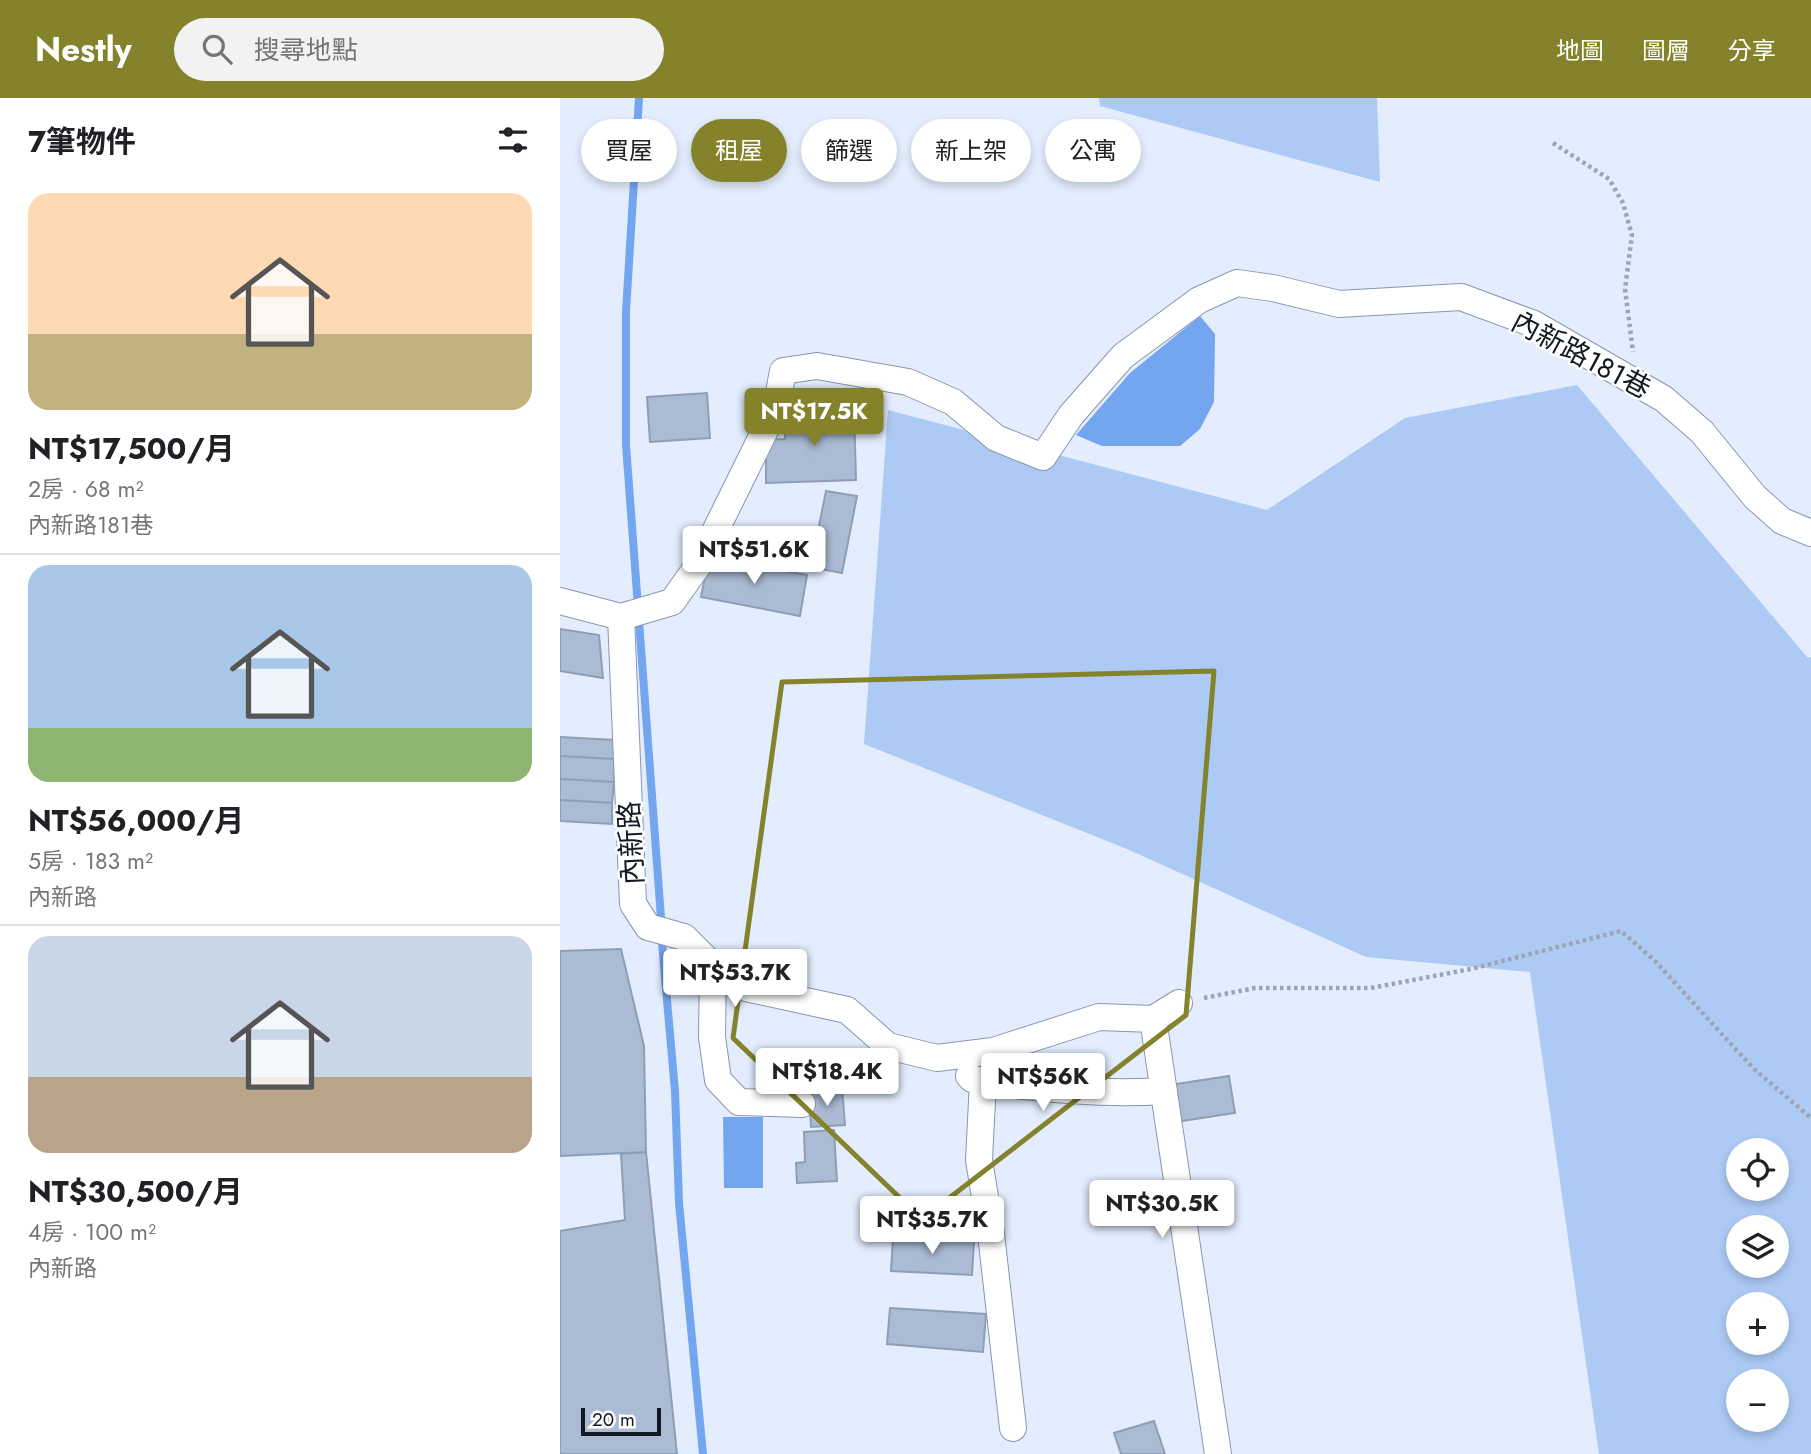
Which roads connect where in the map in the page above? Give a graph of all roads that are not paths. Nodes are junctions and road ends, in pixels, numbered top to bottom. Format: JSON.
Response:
{"nodes":[{"id":1,"x":1811,"y":533,"type":"edge"},
{"id":2,"x":560,"y":601,"type":"edge"},
{"id":3,"x":621,"y":617,"type":"junction"},
{"id":4,"x":713,"y":966,"type":"junction"},
{"id":5,"x":1179,"y":1003,"type":"road end"},
{"id":6,"x":1153,"y":1019,"type":"junction"},
{"id":7,"x":952,"y":1056,"type":"junction"},
{"id":8,"x":983,"y":1081,"type":"junction"},
{"id":9,"x":1164,"y":1091,"type":"junction"},
{"id":10,"x":802,"y":1104,"type":"dead end"},
{"id":11,"x":1013,"y":1428,"type":"dead end"},
{"id":12,"x":1218,"y":1454,"type":"edge"}],
"edges":[{"from":1,"to":3,"type":"street","name":"內新路181巷"},
{"from":2,"to":3,"type":"street"},
{"from":3,"to":4,"type":"street","name":"內新路"},
{"from":4,"to":7,"type":"street","name":"內新路"},
{"from":4,"to":10,"type":"street"},
{"from":5,"to":6,"type":"street"},
{"from":6,"to":7,"type":"street","name":"內新路"},
{"from":6,"to":9,"type":"street"},
{"from":7,"to":8,"type":"street"},
{"from":8,"to":9,"type":"street"},
{"from":8,"to":11,"type":"street"},
{"from":9,"to":12,"type":"street"}]}
